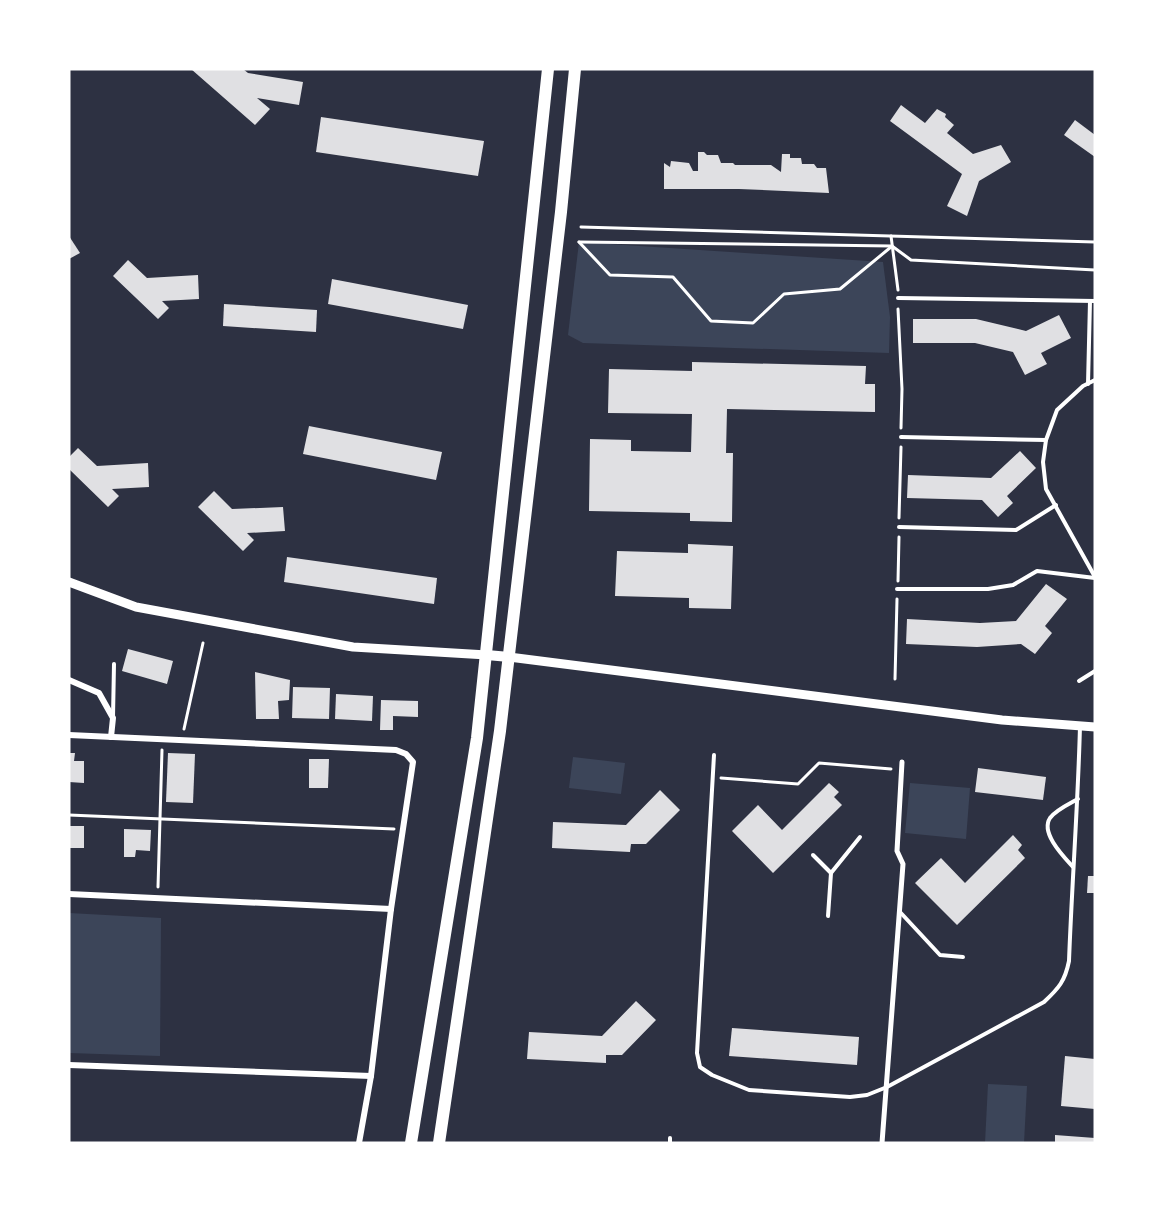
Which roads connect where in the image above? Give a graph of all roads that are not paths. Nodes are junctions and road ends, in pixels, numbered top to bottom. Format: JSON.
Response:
{"nodes":[{"id":1,"x":548,"y":69,"type":"edge"},
{"id":2,"x":575,"y":69,"type":"edge"},
{"id":3,"x":898,"y":298,"type":"road end"},
{"id":4,"x":1093,"y":301,"type":"edge"},
{"id":5,"x":1095,"y":380,"type":"edge"},
{"id":6,"x":1088,"y":384,"type":"junction"},
{"id":7,"x":901,"y":437,"type":"road end"},
{"id":8,"x":1046,"y":441,"type":"junction"},
{"id":9,"x":1056,"y":505,"type":"junction"},
{"id":10,"x":899,"y":528,"type":"road end"},
{"id":11,"x":1095,"y":578,"type":"edge"},
{"id":12,"x":69,"y":582,"type":"edge"},
{"id":13,"x":897,"y":589,"type":"road end"},
{"id":14,"x":486,"y":655,"type":"junction"},
{"id":15,"x":509,"y":657,"type":"junction"},
{"id":16,"x":114,"y":664,"type":"dead end"},
{"id":17,"x":1095,"y":671,"type":"edge"},
{"id":18,"x":69,"y":680,"type":"edge"},
{"id":19,"x":1079,"y":681,"type":"dead end"},
{"id":20,"x":113,"y":718,"type":"junction"},
{"id":21,"x":1080,"y":725,"type":"junction"},
{"id":22,"x":1095,"y":727,"type":"edge"},
{"id":23,"x":69,"y":735,"type":"edge"},
{"id":24,"x":111,"y":737,"type":"junction"},
{"id":25,"x":714,"y":755,"type":"dead end"},
{"id":26,"x":902,"y":762,"type":"dead end"},
{"id":27,"x":1078,"y":798,"type":"junction"},
{"id":28,"x":860,"y":837,"type":"dead end"},
{"id":29,"x":813,"y":855,"type":"dead end"},
{"id":30,"x":1073,"y":867,"type":"junction"},
{"id":31,"x":831,"y":873,"type":"junction"},
{"id":32,"x":69,"y":894,"type":"edge"},
{"id":33,"x":391,"y":909,"type":"junction"},
{"id":34,"x":900,"y":912,"type":"junction"},
{"id":35,"x":828,"y":916,"type":"dead end"},
{"id":36,"x":963,"y":957,"type":"dead end"},
{"id":37,"x":69,"y":1065,"type":"edge"},
{"id":38,"x":371,"y":1076,"type":"junction"},
{"id":39,"x":886,"y":1088,"type":"junction"},
{"id":40,"x":359,"y":1143,"type":"edge"},
{"id":41,"x":411,"y":1143,"type":"edge"},
{"id":42,"x":439,"y":1143,"type":"edge"},
{"id":43,"x":882,"y":1143,"type":"edge"}],
"edges":[{"from":1,"to":14,"type":"main road"},
{"from":2,"to":15,"type":"main road"},
{"from":3,"to":4,"type":"lane"},
{"from":4,"to":6,"type":"lane"},
{"from":5,"to":6,"type":"lane"},
{"from":6,"to":8,"type":"lane"},
{"from":7,"to":8,"type":"lane"},
{"from":8,"to":9,"type":"lane"},
{"from":9,"to":10,"type":"lane"},
{"from":9,"to":11,"type":"lane"},
{"from":11,"to":13,"type":"lane"},
{"from":12,"to":14,"type":"street"},
{"from":14,"to":15,"type":"main road"},
{"from":14,"to":41,"type":"main road"},
{"from":15,"to":21,"type":"street"},
{"from":15,"to":42,"type":"main road"},
{"from":16,"to":20,"type":"lane"},
{"from":17,"to":19,"type":"lane"},
{"from":18,"to":20,"type":"street"},
{"from":20,"to":24,"type":"street"},
{"from":21,"to":22,"type":"street"},
{"from":21,"to":27,"type":"lane"},
{"from":23,"to":24,"type":"street"},
{"from":24,"to":33,"type":"street"},
{"from":25,"to":39,"type":"lane"},
{"from":26,"to":34,"type":"street"},
{"from":27,"to":30,"type":"lane"},
{"from":27,"to":30,"type":"lane"},
{"from":28,"to":31,"type":"lane"},
{"from":29,"to":31,"type":"lane"},
{"from":30,"to":39,"type":"lane"},
{"from":31,"to":35,"type":"lane"},
{"from":32,"to":33,"type":"street"},
{"from":33,"to":38,"type":"street"},
{"from":34,"to":36,"type":"lane"},
{"from":34,"to":39,"type":"street"},
{"from":37,"to":38,"type":"street"},
{"from":38,"to":40,"type":"street"},
{"from":39,"to":43,"type":"street"}]}
